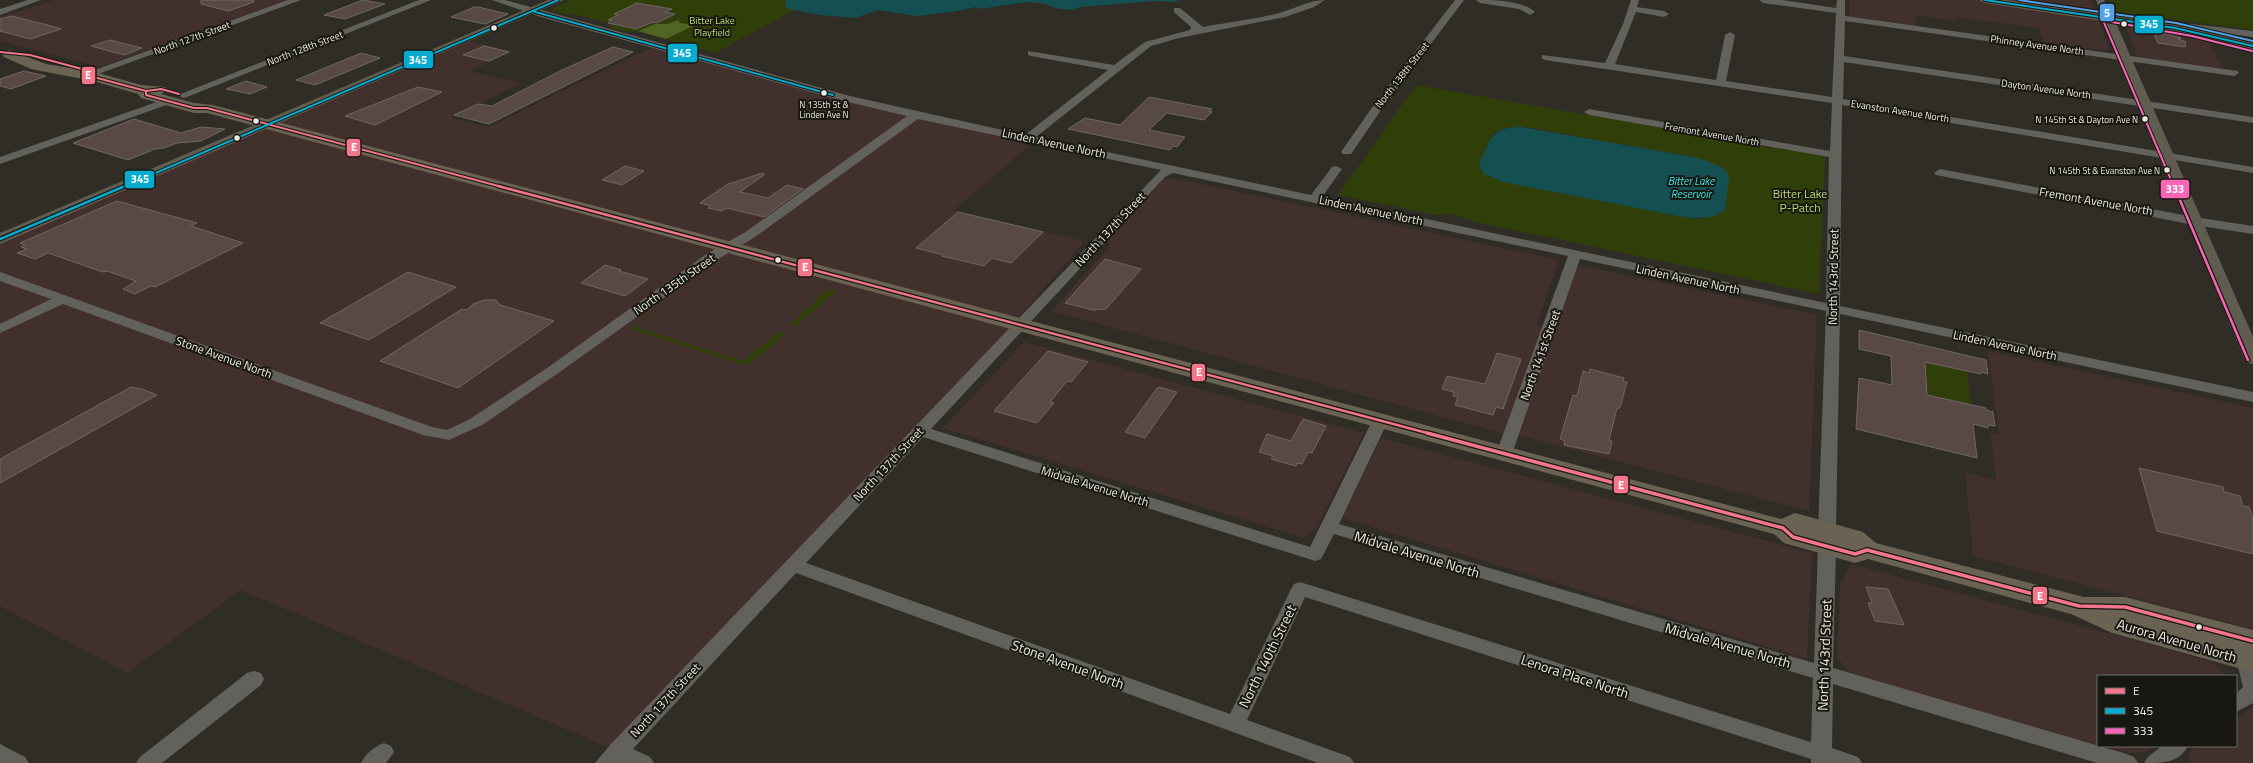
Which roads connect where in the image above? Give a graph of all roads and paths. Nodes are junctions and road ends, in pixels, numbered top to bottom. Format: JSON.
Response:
{"nodes":[{"id":1,"x":37,"y":0,"type":"edge"},
{"id":2,"x":297,"y":0,"type":"edge"},
{"id":3,"x":427,"y":0,"type":"edge"},
{"id":4,"x":496,"y":0,"type":"edge"},
{"id":5,"x":558,"y":0,"type":"edge"},
{"id":6,"x":1321,"y":0,"type":"edge"},
{"id":7,"x":1460,"y":0,"type":"edge"},
{"id":8,"x":1480,"y":0,"type":"edge"},
{"id":9,"x":1763,"y":0,"type":"edge"},
{"id":10,"x":1841,"y":0,"type":"edge"},
{"id":11,"x":1986,"y":0,"type":"edge"},
{"id":12,"x":2100,"y":0,"type":"edge"},
{"id":13,"x":1633,"y":4,"type":"edge"},
{"id":14,"x":1177,"y":10,"type":"dead end"},
{"id":15,"x":532,"y":11,"type":"junction"},
{"id":16,"x":0,"y":12,"type":"edge"},
{"id":17,"x":1530,"y":12,"type":"dead end"},
{"id":18,"x":1664,"y":14,"type":"dead end"},
{"id":19,"x":1840,"y":15,"type":"junction"},
{"id":20,"x":2107,"y":16,"type":"junction"},
{"id":21,"x":1199,"y":29,"type":"junction"},
{"id":22,"x":1730,"y":35,"type":"dead end"},
{"id":23,"x":2218,"y":37,"type":"junction"},
{"id":24,"x":2250,"y":38,"type":"edge"},
{"id":25,"x":2253,"y":46,"type":"edge"},
{"id":26,"x":5,"y":53,"type":"edge"},
{"id":27,"x":1031,"y":53,"type":"dead end"},
{"id":28,"x":1546,"y":57,"type":"dead end"},
{"id":29,"x":2124,"y":57,"type":"junction"},
{"id":30,"x":1839,"y":58,"type":"junction"},
{"id":31,"x":1609,"y":66,"type":"junction"},
{"id":32,"x":1118,"y":69,"type":"junction"},
{"id":33,"x":2234,"y":73,"type":"dead end"},
{"id":34,"x":86,"y":75,"type":"junction"},
{"id":35,"x":1720,"y":84,"type":"junction"},
{"id":36,"x":146,"y":91,"type":"junction"},
{"id":37,"x":183,"y":95,"type":"junction"},
{"id":38,"x":168,"y":101,"type":"junction"},
{"id":39,"x":1838,"y":103,"type":"junction"},
{"id":40,"x":2144,"y":103,"type":"junction"},
{"id":41,"x":207,"y":108,"type":"junction"},
{"id":42,"x":1589,"y":112,"type":"dead end"},
{"id":43,"x":916,"y":115,"type":"junction"},
{"id":44,"x":2253,"y":120,"type":"edge"},
{"id":45,"x":270,"y":125,"type":"junction"},
{"id":46,"x":1028,"y":138,"type":"junction"},
{"id":47,"x":1347,"y":152,"type":"dead end"},
{"id":48,"x":1835,"y":155,"type":"junction"},
{"id":49,"x":2166,"y":155,"type":"junction"},
{"id":50,"x":0,"y":161,"type":"edge"},
{"id":51,"x":1172,"y":168,"type":"junction"},
{"id":52,"x":1336,"y":169,"type":"dead end"},
{"id":53,"x":2253,"y":170,"type":"edge"},
{"id":54,"x":1940,"y":173,"type":"dead end"},
{"id":55,"x":1315,"y":198,"type":"junction"},
{"id":56,"x":2194,"y":221,"type":"junction"},
{"id":57,"x":2253,"y":230,"type":"edge"},
{"id":58,"x":0,"y":240,"type":"edge"},
{"id":59,"x":728,"y":246,"type":"junction"},
{"id":60,"x":1575,"y":255,"type":"junction"},
{"id":61,"x":0,"y":276,"type":"edge"},
{"id":62,"x":62,"y":299,"type":"junction"},
{"id":63,"x":1833,"y":310,"type":"junction"},
{"id":64,"x":1020,"y":324,"type":"junction"},
{"id":65,"x":0,"y":329,"type":"edge"},
{"id":66,"x":2253,"y":358,"type":"edge"},
{"id":67,"x":2253,"y":397,"type":"edge"},
{"id":68,"x":1380,"y":421,"type":"junction"},
{"id":69,"x":920,"y":431,"type":"junction"},
{"id":70,"x":449,"y":435,"type":"joint"},
{"id":71,"x":1504,"y":454,"type":"junction"},
{"id":72,"x":1329,"y":527,"type":"junction"},
{"id":73,"x":1827,"y":539,"type":"junction"},
{"id":74,"x":792,"y":565,"type":"junction"},
{"id":75,"x":1300,"y":589,"type":"joint"},
{"id":76,"x":2251,"y":654,"type":"edge"},
{"id":77,"x":1824,"y":672,"type":"junction"},
{"id":78,"x":254,"y":680,"type":"dead end"},
{"id":79,"x":2253,"y":688,"type":"edge"},
{"id":80,"x":2237,"y":703,"type":"edge"},
{"id":81,"x":1235,"y":724,"type":"junction"},
{"id":82,"x":2177,"y":747,"type":"edge"},
{"id":83,"x":611,"y":757,"type":"edge"},
{"id":84,"x":1821,"y":758,"type":"edge"},
{"id":85,"x":147,"y":763,"type":"edge"},
{"id":86,"x":644,"y":763,"type":"edge"},
{"id":87,"x":1343,"y":763,"type":"edge"},
{"id":88,"x":1851,"y":763,"type":"edge"},
{"id":89,"x":2127,"y":763,"type":"edge"},
{"id":90,"x":2155,"y":763,"type":"edge"}],
"edges":[{"from":1,"to":16,"type":"street"},
{"from":2,"to":34,"type":"street","name":"North 127th Street"},
{"from":3,"to":37,"type":"street","name":"North 128th Street"},
{"from":4,"to":15,"type":"street","name":"Linden Avenue North"},
{"from":5,"to":15,"type":"main road"},
{"from":6,"to":21,"type":"street"},
{"from":7,"to":47,"type":"street","name":"North 138th Street"},
{"from":8,"to":17,"type":"street"},
{"from":9,"to":19,"type":"street","name":"Phinney Avenue North"},
{"from":10,"to":19,"type":"street","name":"North 143rd Street"},
{"from":11,"to":20,"type":"main road"},
{"from":12,"to":20,"type":"street"},
{"from":13,"to":18,"type":"street"},
{"from":13,"to":31,"type":"street"},
{"from":14,"to":21,"type":"street"},
{"from":15,"to":43,"type":"street","name":"Linden Avenue North"},
{"from":15,"to":45,"type":"main road"},
{"from":19,"to":29,"type":"street","name":"Phinney Avenue North"},
{"from":19,"to":30,"type":"street","name":"North 143rd Street"},
{"from":20,"to":23,"type":"main road"},
{"from":20,"to":24,"type":"main road"},
{"from":20,"to":29,"type":"main road"},
{"from":21,"to":32,"type":"street"},
{"from":22,"to":35,"type":"street"},
{"from":23,"to":24,"type":"street"},
{"from":23,"to":25,"type":"main road"},
{"from":26,"to":34,"type":"highway","name":"Aurora Avenue North"},
{"from":27,"to":32,"type":"street"},
{"from":28,"to":31,"type":"street","name":"Evanston Avenue North"},
{"from":29,"to":33,"type":"street","name":"Phinney Avenue North"},
{"from":29,"to":40,"type":"main road"},
{"from":30,"to":39,"type":"street","name":"North 143rd Street"},
{"from":30,"to":40,"type":"street","name":"Dayton Avenue North"},
{"from":31,"to":35,"type":"street","name":"Evanston Avenue North"},
{"from":32,"to":46,"type":"street"},
{"from":34,"to":36,"type":"highway","name":"Aurora Avenue North"},
{"from":35,"to":39,"type":"street","name":"Evanston Avenue North"},
{"from":36,"to":37,"type":"highway","name":"Aurora Avenue North"},
{"from":36,"to":38,"type":"highway","name":"Aurora Avenue North"},
{"from":37,"to":41,"type":"highway","name":"Aurora Avenue North"},
{"from":38,"to":41,"type":"highway","name":"Aurora Avenue North"},
{"from":38,"to":50,"type":"street"},
{"from":39,"to":48,"type":"street","name":"North 143rd Street"},
{"from":39,"to":49,"type":"street","name":"Evanston Avenue North"},
{"from":40,"to":44,"type":"street","name":"Dayton Avenue North"},
{"from":40,"to":49,"type":"main road"},
{"from":41,"to":45,"type":"highway","name":"Aurora Avenue North"},
{"from":42,"to":48,"type":"street","name":"Fremont Avenue North"},
{"from":43,"to":46,"type":"street","name":"Linden Avenue North"},
{"from":43,"to":59,"type":"street","name":"North 135th Street"},
{"from":45,"to":58,"type":"main road"},
{"from":45,"to":59,"type":"highway","name":"Aurora Avenue North"},
{"from":46,"to":51,"type":"street","name":"Linden Avenue North"},
{"from":48,"to":63,"type":"street","name":"North 143rd Street"},
{"from":49,"to":53,"type":"street","name":"Evanston Avenue North"},
{"from":49,"to":56,"type":"main road"},
{"from":51,"to":55,"type":"street","name":"Linden Avenue North"},
{"from":51,"to":64,"type":"street","name":"North 137th Street"},
{"from":52,"to":55,"type":"street"},
{"from":54,"to":56,"type":"street","name":"Fremont Avenue North"},
{"from":55,"to":60,"type":"street","name":"Linden Avenue North"},
{"from":56,"to":57,"type":"street","name":"Fremont Avenue North"},
{"from":56,"to":66,"type":"main road"},
{"from":59,"to":64,"type":"highway","name":"Aurora Avenue North"},
{"from":59,"to":70,"type":"street","name":"North 135th Street"},
{"from":60,"to":63,"type":"street","name":"Linden Avenue North"},
{"from":60,"to":71,"type":"street","name":"North 141st Street"},
{"from":61,"to":62,"type":"street","name":"Stone Avenue North"},
{"from":62,"to":65,"type":"street"},
{"from":62,"to":70,"type":"street","name":"Stone Avenue North"},
{"from":63,"to":67,"type":"street","name":"Linden Avenue North"},
{"from":63,"to":73,"type":"street","name":"North 143rd Street"},
{"from":64,"to":68,"type":"highway","name":"Aurora Avenue North"},
{"from":64,"to":69,"type":"street","name":"North 137th Street"},
{"from":68,"to":71,"type":"highway","name":"Aurora Avenue North"},
{"from":68,"to":72,"type":"street"},
{"from":69,"to":72,"type":"street","name":"Midvale Avenue North"},
{"from":69,"to":74,"type":"street","name":"North 137th Street"},
{"from":71,"to":73,"type":"highway","name":"Aurora Avenue North"},
{"from":72,"to":77,"type":"street","name":"Midvale Avenue North"},
{"from":73,"to":76,"type":"highway","name":"Aurora Avenue North"},
{"from":73,"to":77,"type":"street","name":"North 143rd Street"},
{"from":74,"to":81,"type":"street","name":"Stone Avenue North"},
{"from":74,"to":83,"type":"street","name":"North 137th Street"},
{"from":75,"to":81,"type":"street","name":"North 140th Street"},
{"from":75,"to":84,"type":"street","name":"Lenora Place North"},
{"from":76,"to":79,"type":"street"},
{"from":77,"to":84,"type":"street","name":"North 143rd Street"},
{"from":77,"to":89,"type":"street","name":"Midvale Avenue North"},
{"from":78,"to":85,"type":"street"},
{"from":79,"to":80,"type":"street"},
{"from":81,"to":87,"type":"street","name":"Stone Avenue North"},
{"from":82,"to":90,"type":"street"},
{"from":83,"to":86,"type":"street"},
{"from":84,"to":88,"type":"street","name":"Lenora Place North"}]}
